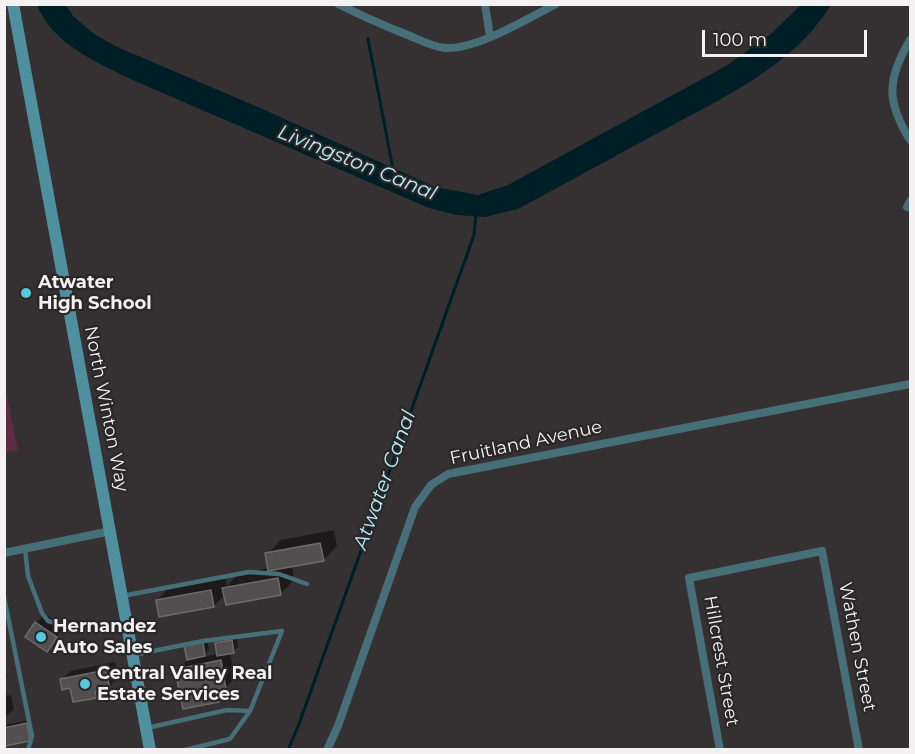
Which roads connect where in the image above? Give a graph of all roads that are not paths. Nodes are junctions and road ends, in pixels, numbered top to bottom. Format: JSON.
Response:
{"nodes":[{"id":1,"x":13,"y":4,"type":"edge"},
{"id":2,"x":338,"y":4,"type":"edge"},
{"id":3,"x":484,"y":4,"type":"edge"},
{"id":4,"x":556,"y":4,"type":"edge"},
{"id":5,"x":490,"y":37,"type":"junction"},
{"id":6,"x":910,"y":40,"type":"edge"},
{"id":7,"x":910,"y":140,"type":"edge"},
{"id":8,"x":910,"y":384,"type":"edge"},
{"id":9,"x":111,"y":531,"type":"junction"},
{"id":10,"x":25,"y":549,"type":"junction"},
{"id":11,"x":822,"y":551,"type":"joint"},
{"id":12,"x":4,"y":553,"type":"edge"},
{"id":13,"x":307,"y":584,"type":"dead end"},
{"id":14,"x":122,"y":596,"type":"junction"},
{"id":15,"x":4,"y":597,"type":"edge"},
{"id":16,"x":128,"y":628,"type":"junction"},
{"id":17,"x":133,"y":655,"type":"junction"},
{"id":18,"x":250,"y":711,"type":"junction"},
{"id":19,"x":146,"y":728,"type":"junction"},
{"id":20,"x":28,"y":750,"type":"edge"},
{"id":21,"x":150,"y":750,"type":"edge"},
{"id":22,"x":185,"y":750,"type":"edge"},
{"id":23,"x":327,"y":750,"type":"edge"},
{"id":24,"x":720,"y":750,"type":"edge"},
{"id":25,"x":859,"y":750,"type":"edge"}],
"edges":[{"from":1,"to":9,"type":"main road","name":"North Winton Way"},
{"from":2,"to":5,"type":"street"},
{"from":3,"to":5,"type":"street"},
{"from":4,"to":5,"type":"street"},
{"from":6,"to":7,"type":"street"},
{"from":8,"to":23,"type":"street","name":"Fruitland Avenue"},
{"from":9,"to":10,"type":"street"},
{"from":9,"to":14,"type":"main road","name":"North Winton Way"},
{"from":10,"to":12,"type":"street"},
{"from":10,"to":16,"type":"lane"},
{"from":11,"to":24,"type":"street","name":"Hillcrest Street"},
{"from":11,"to":25,"type":"street","name":"Wathen Street"},
{"from":13,"to":14,"type":"lane"},
{"from":14,"to":16,"type":"main road","name":"North Winton Way"},
{"from":15,"to":20,"type":"lane"},
{"from":16,"to":17,"type":"main road","name":"North Winton Way"},
{"from":17,"to":18,"type":"lane"},
{"from":17,"to":19,"type":"main road","name":"North Winton Way"},
{"from":18,"to":19,"type":"lane"},
{"from":18,"to":22,"type":"lane"},
{"from":19,"to":21,"type":"main road","name":"North Winton Way"}]}
